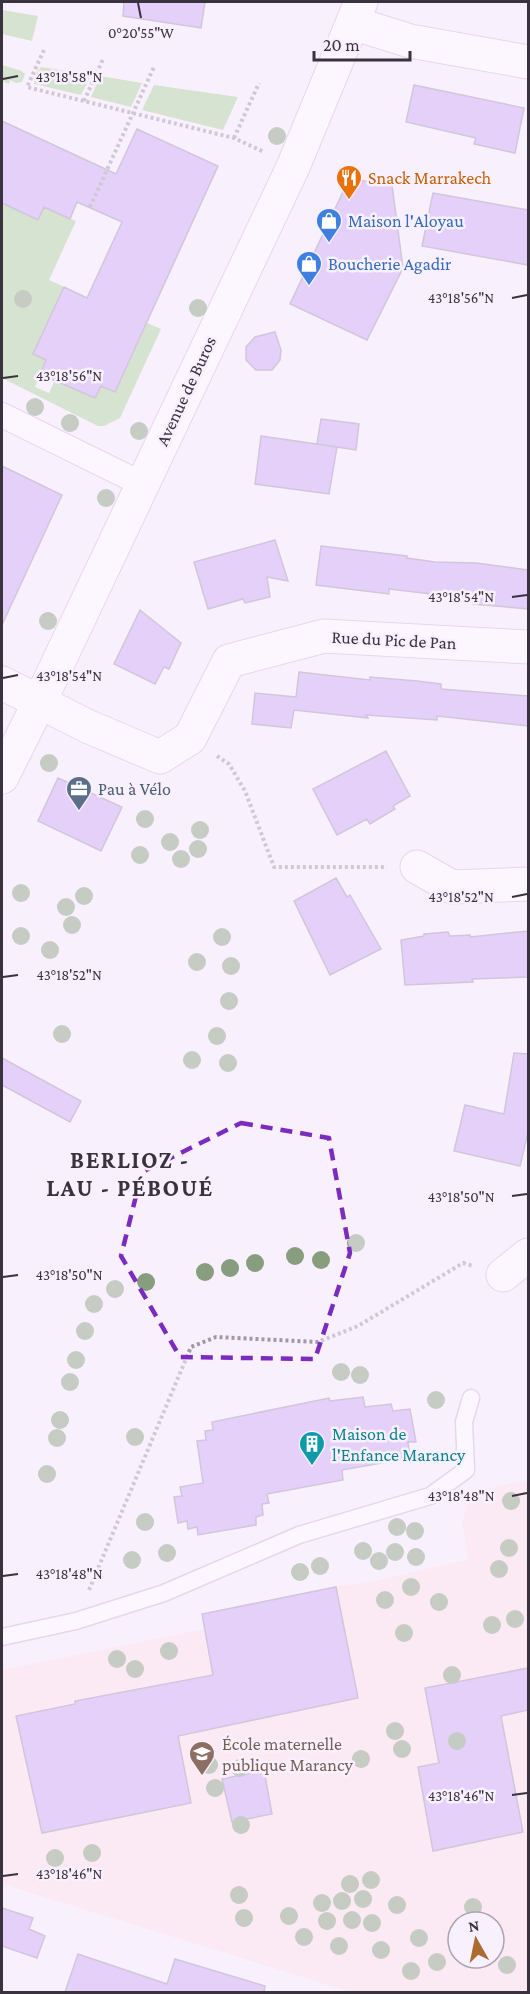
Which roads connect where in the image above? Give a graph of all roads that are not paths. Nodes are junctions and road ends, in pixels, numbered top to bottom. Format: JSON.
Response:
{"nodes":[{"id":1,"x":357,"y":12,"type":"edge"},
{"id":2,"x":528,"y":62,"type":"edge"},
{"id":3,"x":2,"y":415,"type":"edge"},
{"id":4,"x":142,"y":484,"type":"junction"},
{"id":5,"x":528,"y":647,"type":"edge"},
{"id":6,"x":2,"y":683,"type":"edge"},
{"id":7,"x":40,"y":700,"type":"junction"},
{"id":8,"x":2,"y":777,"type":"edge"},
{"id":9,"x":417,"y":867,"type":"road end"},
{"id":10,"x":528,"y":884,"type":"edge"},
{"id":11,"x":471,"y":1398,"type":"dead end"},
{"id":12,"x":2,"y":1637,"type":"edge"}],
"edges":[{"from":1,"to":2,"type":"street"},
{"from":1,"to":4,"type":"street","name":"Avenue de Buros"},
{"from":3,"to":4,"type":"street"},
{"from":4,"to":7,"type":"street","name":"Avenue de Buros"},
{"from":5,"to":7,"type":"street","name":"Rue du Pic de Pan"},
{"from":6,"to":7,"type":"street"},
{"from":7,"to":8,"type":"street","name":"Avenue de Buros"},
{"from":9,"to":10,"type":"street"},
{"from":11,"to":12,"type":"lane"}]}
